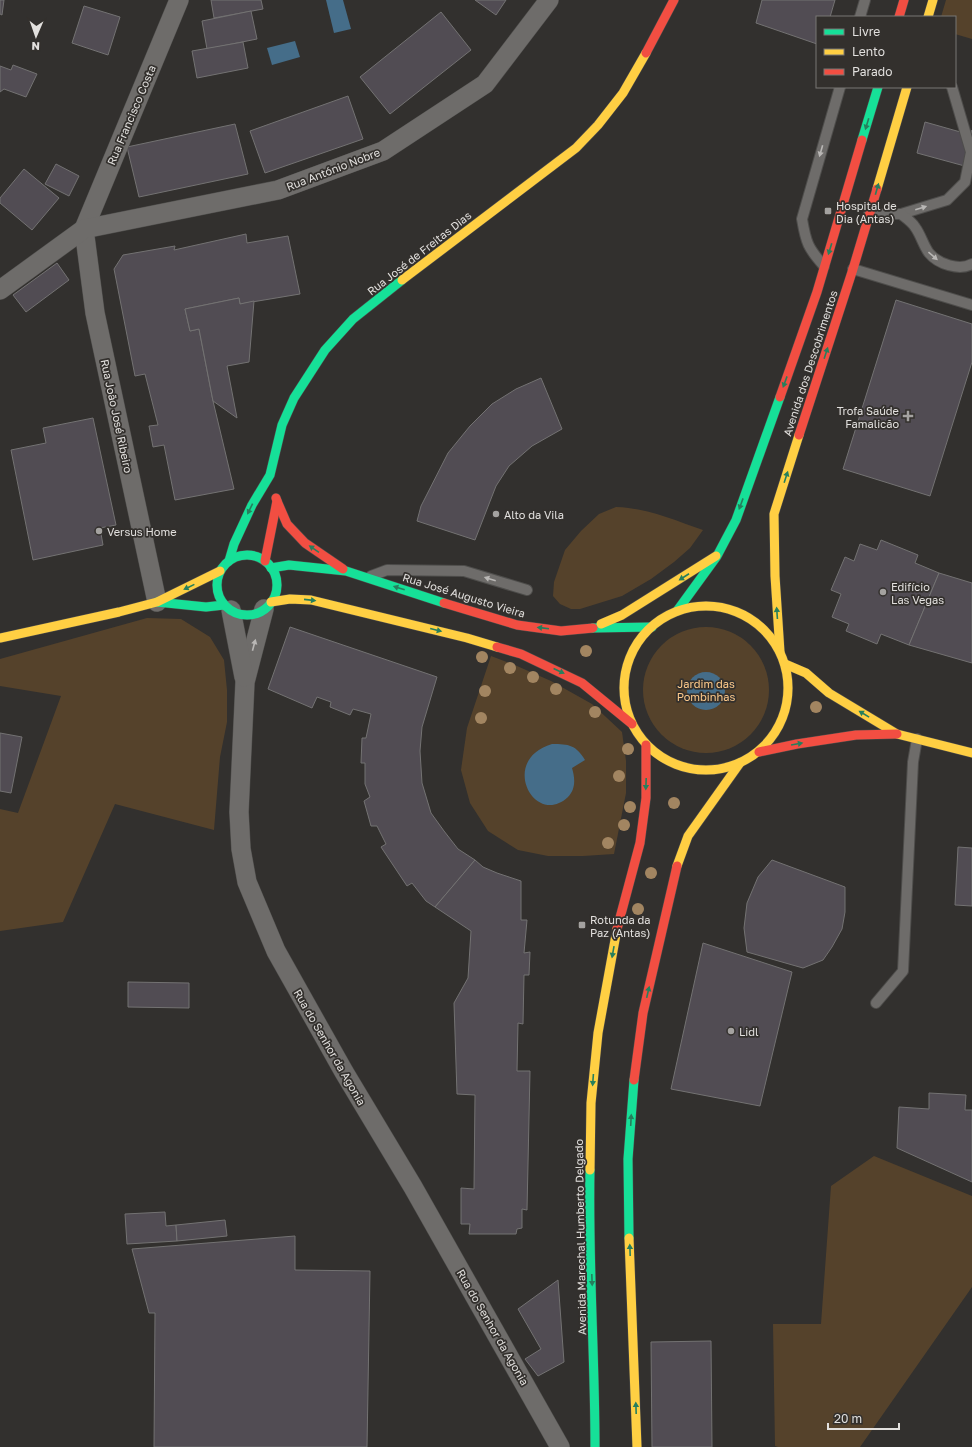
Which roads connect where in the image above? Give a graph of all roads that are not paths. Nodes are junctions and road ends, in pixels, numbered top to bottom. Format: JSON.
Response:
{"nodes":[{"id":1,"x":179,"y":0,"type":"edge"},
{"id":2,"x":549,"y":0,"type":"edge"},
{"id":3,"x":674,"y":0,"type":"edge"},
{"id":4,"x":866,"y":0,"type":"edge"},
{"id":5,"x":904,"y":0,"type":"edge"},
{"id":6,"x":933,"y":0,"type":"edge"},
{"id":7,"x":860,"y":16,"type":"edge"},
{"id":8,"x":899,"y":16,"type":"edge"},
{"id":9,"x":928,"y":16,"type":"edge"},
{"id":10,"x":840,"y":88,"type":"edge"},
{"id":11,"x":878,"y":88,"type":"edge"},
{"id":12,"x":907,"y":88,"type":"edge"},
{"id":13,"x":952,"y":88,"type":"edge"},
{"id":14,"x":961,"y":117,"type":"junction"},
{"id":15,"x":972,"y":120,"type":"edge"},
{"id":16,"x":968,"y":184,"type":"edge"},
{"id":17,"x":869,"y":214,"type":"junction"},
{"id":18,"x":901,"y":214,"type":"junction"},
{"id":19,"x":84,"y":229,"type":"junction"},
{"id":20,"x":972,"y":264,"type":"edge"},
{"id":21,"x":824,"y":266,"type":"junction"},
{"id":22,"x":853,"y":269,"type":"junction"},
{"id":23,"x":0,"y":290,"type":"edge"},
{"id":24,"x":972,"y":305,"type":"edge"},
{"id":25,"x":270,"y":475,"type":"junction"},
{"id":26,"x":277,"y":501,"type":"junction"},
{"id":27,"x":717,"y":556,"type":"junction"},
{"id":28,"x":229,"y":561,"type":"junction"},
{"id":29,"x":265,"y":561,"type":"junction"},
{"id":30,"x":272,"y":568,"type":"junction"},
{"id":31,"x":220,"y":571,"type":"junction"},
{"id":32,"x":346,"y":571,"type":"junction"},
{"id":33,"x":366,"y":578,"type":"junction"},
{"id":34,"x":527,"y":590,"type":"dead end"},
{"id":35,"x":157,"y":602,"type":"junction"},
{"id":36,"x":268,"y":605,"type":"junction"},
{"id":37,"x":228,"y":608,"type":"junction"},
{"id":38,"x":677,"y":611,"type":"junction"},
{"id":39,"x":652,"y":627,"type":"junction"},
{"id":40,"x":589,"y":628,"type":"junction"},
{"id":41,"x":0,"y":638,"type":"edge"},
{"id":42,"x":780,"y":652,"type":"junction"},
{"id":43,"x":785,"y":664,"type":"junction"},
{"id":44,"x":245,"y":682,"type":"junction"},
{"id":45,"x":632,"y":724,"type":"junction"},
{"id":46,"x":897,"y":734,"type":"junction"},
{"id":47,"x":917,"y":739,"type":"junction"},
{"id":48,"x":646,"y":745,"type":"junction"},
{"id":49,"x":759,"y":752,"type":"junction"},
{"id":50,"x":972,"y":753,"type":"edge"},
{"id":51,"x":740,"y":764,"type":"junction"},
{"id":52,"x":876,"y":1003,"type":"dead end"},
{"id":53,"x":559,"y":1444,"type":"edge"},
{"id":54,"x":595,"y":1447,"type":"edge"},
{"id":55,"x":637,"y":1447,"type":"edge"}],
"edges":[{"from":1,"to":19,"type":"street","name":"Rua Francisco Costa"},
{"from":2,"to":19,"type":"street","name":"Rua António Nobre"},
{"from":3,"to":25,"type":"main road","name":"Rua José de Freitas Dias"},
{"from":4,"to":7,"type":"lane"},
{"from":5,"to":8,"type":"main road"},
{"from":6,"to":9,"type":"main road"},
{"from":10,"to":21,"type":"lane","one_way":true},
{"from":11,"to":21,"type":"main road","name":"Avenida dos Descobrimentos","one_way":true},
{"from":17,"to":12,"type":"main road","name":"Avenida dos Descobrimentos","one_way":true},
{"from":13,"to":14,"type":"lane"},
{"from":14,"to":15,"type":"lane"},
{"from":14,"to":16,"type":"lane"},
{"from":18,"to":16,"type":"lane","one_way":true},
{"from":17,"to":18,"type":"lane"},
{"from":17,"to":22,"type":"main road","name":"Avenida dos Descobrimentos"},
{"from":18,"to":20,"type":"lane","one_way":true},
{"from":19,"to":23,"type":"street"},
{"from":19,"to":35,"type":"street","name":"Rua João José Ribeiro"},
{"from":21,"to":27,"type":"main road","name":"Avenida dos Descobrimentos","one_way":true},
{"from":22,"to":24,"type":"lane"},
{"from":42,"to":22,"type":"main road","name":"Avenida dos Descobrimentos","one_way":true},
{"from":25,"to":26,"type":"main road"},
{"from":25,"to":28,"type":"main road","name":"Rua José de Freitas Dias","one_way":true},
{"from":26,"to":29,"type":"main road"},
{"from":32,"to":26,"type":"main road","one_way":true},
{"from":27,"to":38,"type":"main road","name":"Avenida dos Descobrimentos"},
{"from":27,"to":40,"type":"main road","one_way":true},
{"from":28,"to":29,"type":"main road"},
{"from":28,"to":31,"type":"main road"},
{"from":29,"to":30,"type":"main road"},
{"from":30,"to":32,"type":"main road","name":"Rua José Augusto Vieira"},
{"from":30,"to":36,"type":"main road"},
{"from":31,"to":35,"type":"main road","one_way":true},
{"from":31,"to":37,"type":"main road"},
{"from":32,"to":33,"type":"main road","name":"Rua José Augusto Vieira"},
{"from":34,"to":33,"type":"lane","one_way":true},
{"from":40,"to":33,"type":"main road","name":"Rua José Augusto Vieira","one_way":true},
{"from":35,"to":37,"type":"main road"},
{"from":35,"to":41,"type":"main road"},
{"from":36,"to":37,"type":"main road"},
{"from":44,"to":36,"type":"street","name":"Rua do Senhor da Agonia","one_way":true},
{"from":36,"to":45,"type":"main road","one_way":true},
{"from":37,"to":44,"type":"street"},
{"from":38,"to":39,"type":"main road"},
{"from":38,"to":42,"type":"main road"},
{"from":39,"to":40,"type":"main road","name":"Rua José Augusto Vieira"},
{"from":39,"to":45,"type":"main road"},
{"from":42,"to":43,"type":"main road"},
{"from":46,"to":43,"type":"main road","one_way":true},
{"from":43,"to":49,"type":"main road"},
{"from":44,"to":53,"type":"street","name":"Rua do Senhor da Agonia"},
{"from":45,"to":48,"type":"main road"},
{"from":46,"to":47,"type":"main road"},
{"from":49,"to":46,"type":"main road","one_way":true},
{"from":47,"to":50,"type":"main road"},
{"from":47,"to":52,"type":"lane"},
{"from":48,"to":51,"type":"main road"},
{"from":48,"to":54,"type":"main road","name":"Avenida Marechal Humberto Delgado","one_way":true},
{"from":49,"to":51,"type":"main road"},
{"from":55,"to":51,"type":"main road","one_way":true}]}
